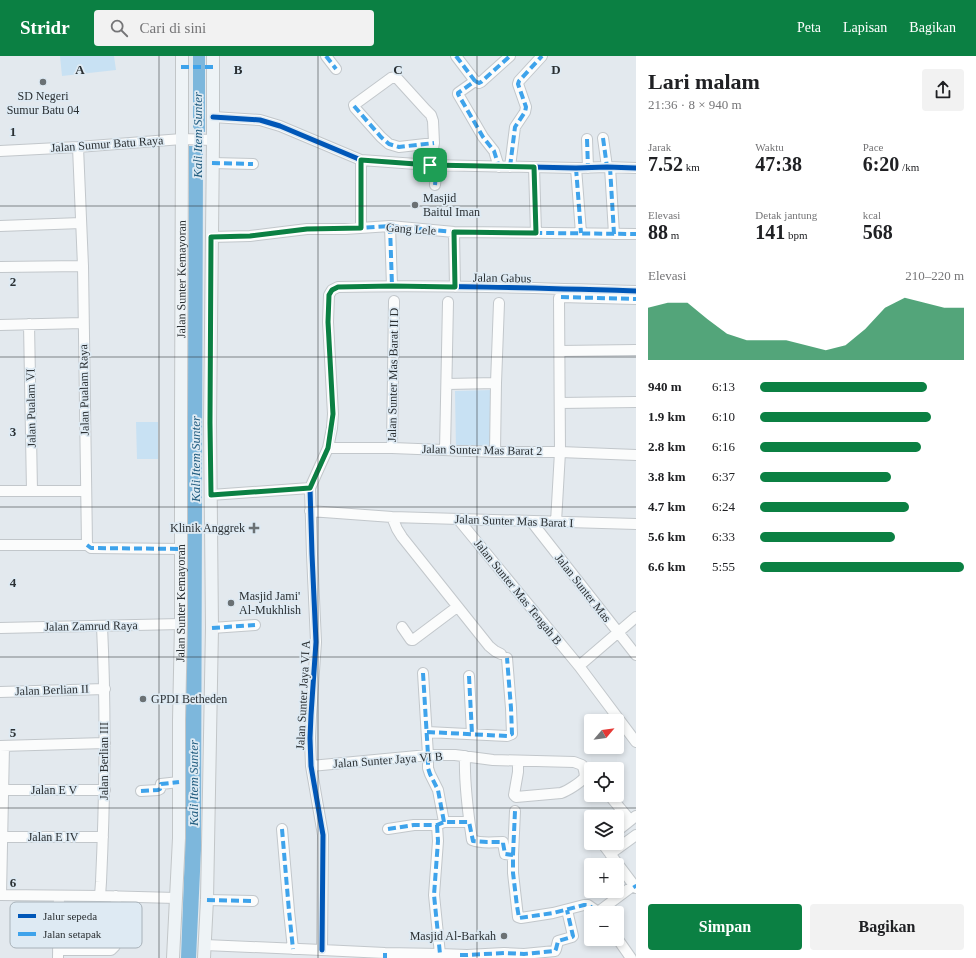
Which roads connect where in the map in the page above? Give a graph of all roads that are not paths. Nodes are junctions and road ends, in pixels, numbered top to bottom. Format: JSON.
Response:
{"nodes":[{"id":1,"x":182,"y":56,"type":"edge"},
{"id":2,"x":213,"y":56,"type":"edge"},
{"id":3,"x":326,"y":56,"type":"edge"},
{"id":4,"x":456,"y":56,"type":"edge"},
{"id":5,"x":510,"y":56,"type":"edge"},
{"id":6,"x":542,"y":56,"type":"edge"},
{"id":7,"x":336,"y":69,"type":"dead end"},
{"id":8,"x":475,"y":81,"type":"junction"},
{"id":9,"x":213,"y":117,"type":"junction"},
{"id":10,"x":604,"y":138,"type":"dead end"},
{"id":11,"x":185,"y":139,"type":"junction"},
{"id":12,"x":586,"y":139,"type":"dead end"},
{"id":13,"x":211,"y":140,"type":"junction"},
{"id":14,"x":434,"y":143,"type":"junction"},
{"id":15,"x":78,"y":147,"type":"junction"},
{"id":16,"x":0,"y":151,"type":"edge"},
{"id":17,"x":361,"y":160,"type":"junction"},
{"id":18,"x":212,"y":163,"type":"junction"},
{"id":19,"x":253,"y":164,"type":"dead end"},
{"id":20,"x":434,"y":165,"type":"junction"},
{"id":21,"x":510,"y":166,"type":"junction"},
{"id":22,"x":499,"y":167,"type":"junction"},
{"id":23,"x":534,"y":167,"type":"junction"},
{"id":24,"x":609,"y":167,"type":"junction"},
{"id":25,"x":576,"y":168,"type":"junction"},
{"id":26,"x":588,"y":168,"type":"junction"},
{"id":27,"x":636,"y":168,"type":"edge"},
{"id":28,"x":435,"y":185,"type":"dead end"},
{"id":29,"x":81,"y":223,"type":"junction"},
{"id":30,"x":0,"y":226,"type":"edge"},
{"id":31,"x":390,"y":226,"type":"junction"},
{"id":32,"x":361,"y":228,"type":"junction"},
{"id":33,"x":454,"y":232,"type":"junction"},
{"id":34,"x":536,"y":233,"type":"junction"},
{"id":35,"x":581,"y":233,"type":"junction"},
{"id":36,"x":614,"y":234,"type":"junction"},
{"id":37,"x":636,"y":234,"type":"edge"},
{"id":38,"x":211,"y":237,"type":"junction"},
{"id":39,"x":83,"y":266,"type":"junction"},
{"id":40,"x":0,"y":267,"type":"edge"},
{"id":41,"x":392,"y":286,"type":"junction"},
{"id":42,"x":455,"y":287,"type":"junction"},
{"id":43,"x":636,"y":291,"type":"edge"},
{"id":44,"x":636,"y":299,"type":"edge"},
{"id":45,"x":394,"y":301,"type":"dead end"},
{"id":46,"x":448,"y":302,"type":"dead end"},
{"id":47,"x":499,"y":303,"type":"dead end"},
{"id":48,"x":83,"y":323,"type":"junction"},
{"id":49,"x":29,"y":324,"type":"junction"},
{"id":50,"x":0,"y":325,"type":"edge"},
{"id":51,"x":636,"y":350,"type":"edge"},
{"id":52,"x":560,"y":351,"type":"junction"},
{"id":53,"x":496,"y":383,"type":"junction"},
{"id":54,"x":447,"y":384,"type":"junction"},
{"id":55,"x":636,"y":402,"type":"edge"},
{"id":56,"x":560,"y":403,"type":"junction"},
{"id":57,"x":328,"y":448,"type":"junction"},
{"id":58,"x":392,"y":448,"type":"junction"},
{"id":59,"x":445,"y":450,"type":"junction"},
{"id":60,"x":495,"y":452,"type":"junction"},
{"id":61,"x":560,"y":452,"type":"junction"},
{"id":62,"x":636,"y":455,"type":"edge"},
{"id":63,"x":310,"y":488,"type":"junction"},
{"id":64,"x":0,"y":491,"type":"edge"},
{"id":65,"x":32,"y":491,"type":"junction"},
{"id":66,"x":86,"y":491,"type":"junction"},
{"id":67,"x":211,"y":495,"type":"junction"},
{"id":68,"x":310,"y":511,"type":"junction"},
{"id":69,"x":392,"y":517,"type":"junction"},
{"id":70,"x":458,"y":519,"type":"junction"},
{"id":71,"x":531,"y":521,"type":"junction"},
{"id":72,"x":556,"y":522,"type":"junction"},
{"id":73,"x":636,"y":524,"type":"edge"},
{"id":74,"x":87,"y":545,"type":"junction"},
{"id":75,"x":0,"y":546,"type":"edge"},
{"id":76,"x":182,"y":549,"type":"junction"},
{"id":77,"x":457,"y":607,"type":"junction"},
{"id":78,"x":636,"y":617,"type":"edge"},
{"id":79,"x":182,"y":624,"type":"junction"},
{"id":80,"x":255,"y":625,"type":"dead end"},
{"id":81,"x":102,"y":626,"type":"junction"},
{"id":82,"x":402,"y":627,"type":"dead end"},
{"id":83,"x":0,"y":628,"type":"edge"},
{"id":84,"x":212,"y":628,"type":"junction"},
{"id":85,"x":618,"y":633,"type":"junction"},
{"id":86,"x":636,"y":655,"type":"edge"},
{"id":87,"x":578,"y":666,"type":"junction"},
{"id":88,"x":423,"y":674,"type":"dead end"},
{"id":89,"x":469,"y":676,"type":"dead end"},
{"id":90,"x":105,"y":689,"type":"junction"},
{"id":91,"x":0,"y":692,"type":"edge"},
{"id":92,"x":427,"y":732,"type":"junction"},
{"id":93,"x":472,"y":734,"type":"junction"},
{"id":94,"x":636,"y":742,"type":"edge"},
{"id":95,"x":105,"y":743,"type":"junction"},
{"id":96,"x":2,"y":746,"type":"edge"},
{"id":97,"x":428,"y":755,"type":"junction"},
{"id":98,"x":465,"y":756,"type":"junction"},
{"id":99,"x":518,"y":761,"type":"junction"},
{"id":100,"x":310,"y":766,"type":"junction"},
{"id":101,"x":584,"y":766,"type":"edge"},
{"id":102,"x":584,"y":778,"type":"edge"},
{"id":103,"x":179,"y":782,"type":"junction"},
{"id":104,"x":4,"y":790,"type":"junction"},
{"id":105,"x":105,"y":790,"type":"junction"},
{"id":106,"x":141,"y":791,"type":"dead end"},
{"id":107,"x":616,"y":802,"type":"edge"},
{"id":108,"x":515,"y":811,"type":"dead end"},
{"id":109,"x":633,"y":818,"type":"edge"},
{"id":110,"x":469,"y":822,"type":"junction"},
{"id":111,"x":441,"y":824,"type":"junction"},
{"id":112,"x":624,"y":825,"type":"edge"},
{"id":113,"x":282,"y":829,"type":"dead end"},
{"id":114,"x":388,"y":830,"type":"dead end"},
{"id":115,"x":636,"y":835,"type":"edge"},
{"id":116,"x":3,"y":837,"type":"junction"},
{"id":117,"x":103,"y":837,"type":"junction"},
{"id":118,"x":607,"y":850,"type":"edge"},
{"id":119,"x":513,"y":854,"type":"junction"},
{"id":120,"x":610,"y":854,"type":"junction"},
{"id":121,"x":635,"y":887,"type":"edge"},
{"id":122,"x":1,"y":895,"type":"edge"},
{"id":123,"x":59,"y":896,"type":"junction"},
{"id":124,"x":100,"y":896,"type":"junction"},
{"id":125,"x":116,"y":896,"type":"junction"},
{"id":126,"x":176,"y":898,"type":"junction"},
{"id":127,"x":207,"y":900,"type":"junction"},
{"id":128,"x":253,"y":901,"type":"dead end"},
{"id":129,"x":59,"y":902,"type":"edge"},
{"id":130,"x":116,"y":902,"type":"edge"},
{"id":131,"x":590,"y":906,"type":"edge"},
{"id":132,"x":608,"y":906,"type":"edge"},
{"id":133,"x":567,"y":910,"type":"junction"},
{"id":134,"x":205,"y":945,"type":"junction"},
{"id":135,"x":623,"y":946,"type":"edge"},
{"id":136,"x":114,"y":948,"type":"edge"},
{"id":137,"x":294,"y":949,"type":"junction"},
{"id":138,"x":322,"y":950,"type":"junction"},
{"id":139,"x":58,"y":954,"type":"edge"},
{"id":140,"x":440,"y":954,"type":"junction"},
{"id":141,"x":385,"y":956,"type":"edge"},
{"id":142,"x":460,"y":956,"type":"edge"},
{"id":143,"x":173,"y":958,"type":"edge"},
{"id":144,"x":204,"y":958,"type":"edge"},
{"id":145,"x":631,"y":958,"type":"edge"}],
"edges":[{"from":1,"to":11,"type":"main road","name":"Jalan Sunter Kemayoran"},
{"from":2,"to":9,"type":"main road"},
{"from":3,"to":7,"type":"street"},
{"from":4,"to":8,"type":"street"},
{"from":5,"to":8,"type":"street"},
{"from":6,"to":21,"type":"street"},
{"from":8,"to":22,"type":"street"},
{"from":9,"to":13,"type":"main road"},
{"from":9,"to":17,"type":"street"},
{"from":10,"to":24,"type":"street"},
{"from":11,"to":13,"type":"street","name":"Jalan Sumur Batu Raya"},
{"from":11,"to":15,"type":"street","name":"Jalan Sumur Batu Raya"},
{"from":11,"to":76,"type":"main road","name":"Jalan Sunter Kemayoran"},
{"from":12,"to":26,"type":"street"},
{"from":13,"to":18,"type":"main road"},
{"from":14,"to":14,"type":"street"},
{"from":14,"to":20,"type":"street"},
{"from":15,"to":16,"type":"street","name":"Jalan Sumur Batu Raya"},
{"from":15,"to":29,"type":"street","name":"Jalan Pualam Raya"},
{"from":17,"to":20,"type":"street"},
{"from":17,"to":32,"type":"street"},
{"from":18,"to":19,"type":"street"},
{"from":18,"to":38,"type":"main road"},
{"from":20,"to":22,"type":"street"},
{"from":20,"to":28,"type":"street"},
{"from":21,"to":22,"type":"street"},
{"from":21,"to":23,"type":"street"},
{"from":23,"to":25,"type":"street"},
{"from":23,"to":34,"type":"street"},
{"from":24,"to":26,"type":"street"},
{"from":24,"to":27,"type":"street"},
{"from":24,"to":36,"type":"street"},
{"from":25,"to":26,"type":"street"},
{"from":25,"to":35,"type":"street"},
{"from":29,"to":30,"type":"street"},
{"from":29,"to":39,"type":"street","name":"Jalan Pualam Raya"},
{"from":31,"to":32,"type":"street","name":"Gang Lele"},
{"from":31,"to":33,"type":"street","name":"Gang Lele"},
{"from":31,"to":41,"type":"street"},
{"from":32,"to":38,"type":"street","name":"Gang Lele"},
{"from":33,"to":34,"type":"street","name":"Gang Lele"},
{"from":33,"to":42,"type":"street"},
{"from":34,"to":35,"type":"street","name":"Gang Lele"},
{"from":35,"to":36,"type":"street","name":"Gang Lele"},
{"from":36,"to":37,"type":"street","name":"Gang Lele"},
{"from":38,"to":67,"type":"main road"},
{"from":39,"to":40,"type":"street"},
{"from":39,"to":48,"type":"street","name":"Jalan Pualam Raya"},
{"from":41,"to":42,"type":"street","name":"Jalan Gabus"},
{"from":41,"to":57,"type":"street","name":"Jalan Gabus"},
{"from":42,"to":43,"type":"street","name":"Jalan Gabus"},
{"from":44,"to":52,"type":"street"},
{"from":45,"to":58,"type":"street","name":"Jalan Sunter Mas Barat II D"},
{"from":46,"to":54,"type":"street"},
{"from":47,"to":53,"type":"street"},
{"from":48,"to":49,"type":"street"},
{"from":48,"to":66,"type":"street","name":"Jalan Pualam Raya"},
{"from":49,"to":50,"type":"street"},
{"from":49,"to":65,"type":"street","name":"Jalan Pualam VI"},
{"from":51,"to":52,"type":"street"},
{"from":52,"to":56,"type":"street"},
{"from":53,"to":54,"type":"street"},
{"from":53,"to":60,"type":"street"},
{"from":54,"to":59,"type":"street"},
{"from":55,"to":56,"type":"street"},
{"from":56,"to":61,"type":"street"},
{"from":57,"to":58,"type":"street","name":"Jalan Sunter Mas Barat 2"},
{"from":57,"to":63,"type":"street","name":"Jalan Gabus"},
{"from":58,"to":59,"type":"street","name":"Jalan Sunter Mas Barat 2"},
{"from":59,"to":60,"type":"street","name":"Jalan Sunter Mas Barat 2"},
{"from":60,"to":61,"type":"street","name":"Jalan Sunter Mas Barat 2"},
{"from":61,"to":62,"type":"street","name":"Jalan Sunter Mas Barat 2"},
{"from":61,"to":72,"type":"street"},
{"from":63,"to":67,"type":"street"},
{"from":63,"to":68,"type":"street","name":"Jalan Sunter Jaya VI A"},
{"from":64,"to":65,"type":"street"},
{"from":65,"to":66,"type":"street"},
{"from":66,"to":74,"type":"street","name":"Jalan Pualam Raya"},
{"from":67,"to":84,"type":"main road"},
{"from":68,"to":69,"type":"street","name":"Jalan Sunter Mas Barat I"},
{"from":68,"to":100,"type":"street","name":"Jalan Sunter Jaya VI A"},
{"from":69,"to":70,"type":"street","name":"Jalan Sunter Mas Barat I"},
{"from":69,"to":77,"type":"street"},
{"from":70,"to":71,"type":"street","name":"Jalan Sunter Mas Barat I"},
{"from":70,"to":87,"type":"street","name":"Jalan Sunter Mas Tengah B"},
{"from":71,"to":72,"type":"street","name":"Jalan Sunter Mas Barat I"},
{"from":71,"to":85,"type":"street","name":"Jalan Sunter Mas"},
{"from":72,"to":73,"type":"street","name":"Jalan Sunter Mas Barat I"},
{"from":74,"to":75,"type":"street"},
{"from":74,"to":76,"type":"street"},
{"from":76,"to":79,"type":"main road","name":"Jalan Sunter Kemayoran"},
{"from":77,"to":82,"type":"street"},
{"from":77,"to":93,"type":"street"},
{"from":78,"to":85,"type":"street"},
{"from":79,"to":81,"type":"street","name":"Jalan Zamrud Raya"},
{"from":79,"to":103,"type":"main road","name":"Jalan Sunter Kemayoran"},
{"from":80,"to":84,"type":"street"},
{"from":81,"to":83,"type":"street","name":"Jalan Zamrud Raya"},
{"from":81,"to":90,"type":"street","name":"Jalan Berlian III"},
{"from":84,"to":127,"type":"main road"},
{"from":85,"to":86,"type":"street","name":"Jalan Sunter Mas"},
{"from":85,"to":87,"type":"street"},
{"from":87,"to":94,"type":"street","name":"Jalan Sunter Mas Tengah B"},
{"from":88,"to":92,"type":"street"},
{"from":89,"to":93,"type":"street"},
{"from":90,"to":91,"type":"street","name":"Jalan Berlian II"},
{"from":90,"to":95,"type":"street","name":"Jalan Berlian III"},
{"from":92,"to":93,"type":"street"},
{"from":92,"to":97,"type":"street"},
{"from":95,"to":96,"type":"street"},
{"from":95,"to":105,"type":"street","name":"Jalan Berlian III"},
{"from":96,"to":104,"type":"street"},
{"from":97,"to":98,"type":"street","name":"Jalan Sunter Jaya VI B"},
{"from":97,"to":100,"type":"street","name":"Jalan Sunter Jaya VI B"},
{"from":97,"to":111,"type":"street"},
{"from":98,"to":99,"type":"street","name":"Jalan Sunter Jaya VI B"},
{"from":98,"to":110,"type":"street"},
{"from":99,"to":101,"type":"street","name":"Jalan Sunter Jaya VI B"},
{"from":99,"to":102,"type":"street"},
{"from":100,"to":138,"type":"street","name":"Jalan Sunter Jaya VI A"},
{"from":103,"to":106,"type":"street"},
{"from":103,"to":126,"type":"main road","name":"Jalan Sunter Kemayoran"},
{"from":104,"to":105,"type":"street","name":"Jalan E V"},
{"from":104,"to":116,"type":"street"},
{"from":105,"to":117,"type":"street","name":"Jalan Berlian III"},
{"from":107,"to":109,"type":"street"},
{"from":108,"to":119,"type":"street"},
{"from":109,"to":112,"type":"street"},
{"from":110,"to":111,"type":"street"},
{"from":110,"to":119,"type":"street"},
{"from":111,"to":114,"type":"street"},
{"from":111,"to":140,"type":"street"},
{"from":113,"to":137,"type":"street"},
{"from":115,"to":120,"type":"street"},
{"from":116,"to":117,"type":"street","name":"Jalan E IV"},
{"from":116,"to":122,"type":"street"},
{"from":117,"to":124,"type":"street","name":"Jalan Berlian III"},
{"from":118,"to":120,"type":"street"},
{"from":119,"to":133,"type":"street"},
{"from":120,"to":121,"type":"street"},
{"from":121,"to":132,"type":"street"},
{"from":122,"to":123,"type":"street"},
{"from":123,"to":124,"type":"street"},
{"from":123,"to":129,"type":"street"},
{"from":124,"to":125,"type":"street"},
{"from":125,"to":126,"type":"street"},
{"from":125,"to":130,"type":"street"},
{"from":126,"to":143,"type":"main road","name":"Jalan Sunter Kemayoran"},
{"from":127,"to":128,"type":"street"},
{"from":127,"to":134,"type":"main road"},
{"from":131,"to":133,"type":"street"},
{"from":133,"to":142,"type":"street"},
{"from":134,"to":137,"type":"street"},
{"from":134,"to":144,"type":"main road"},
{"from":135,"to":145,"type":"street"},
{"from":136,"to":139,"type":"street"},
{"from":137,"to":138,"type":"street"},
{"from":138,"to":141,"type":"street"},
{"from":140,"to":141,"type":"street"},
{"from":140,"to":142,"type":"street"}]}
